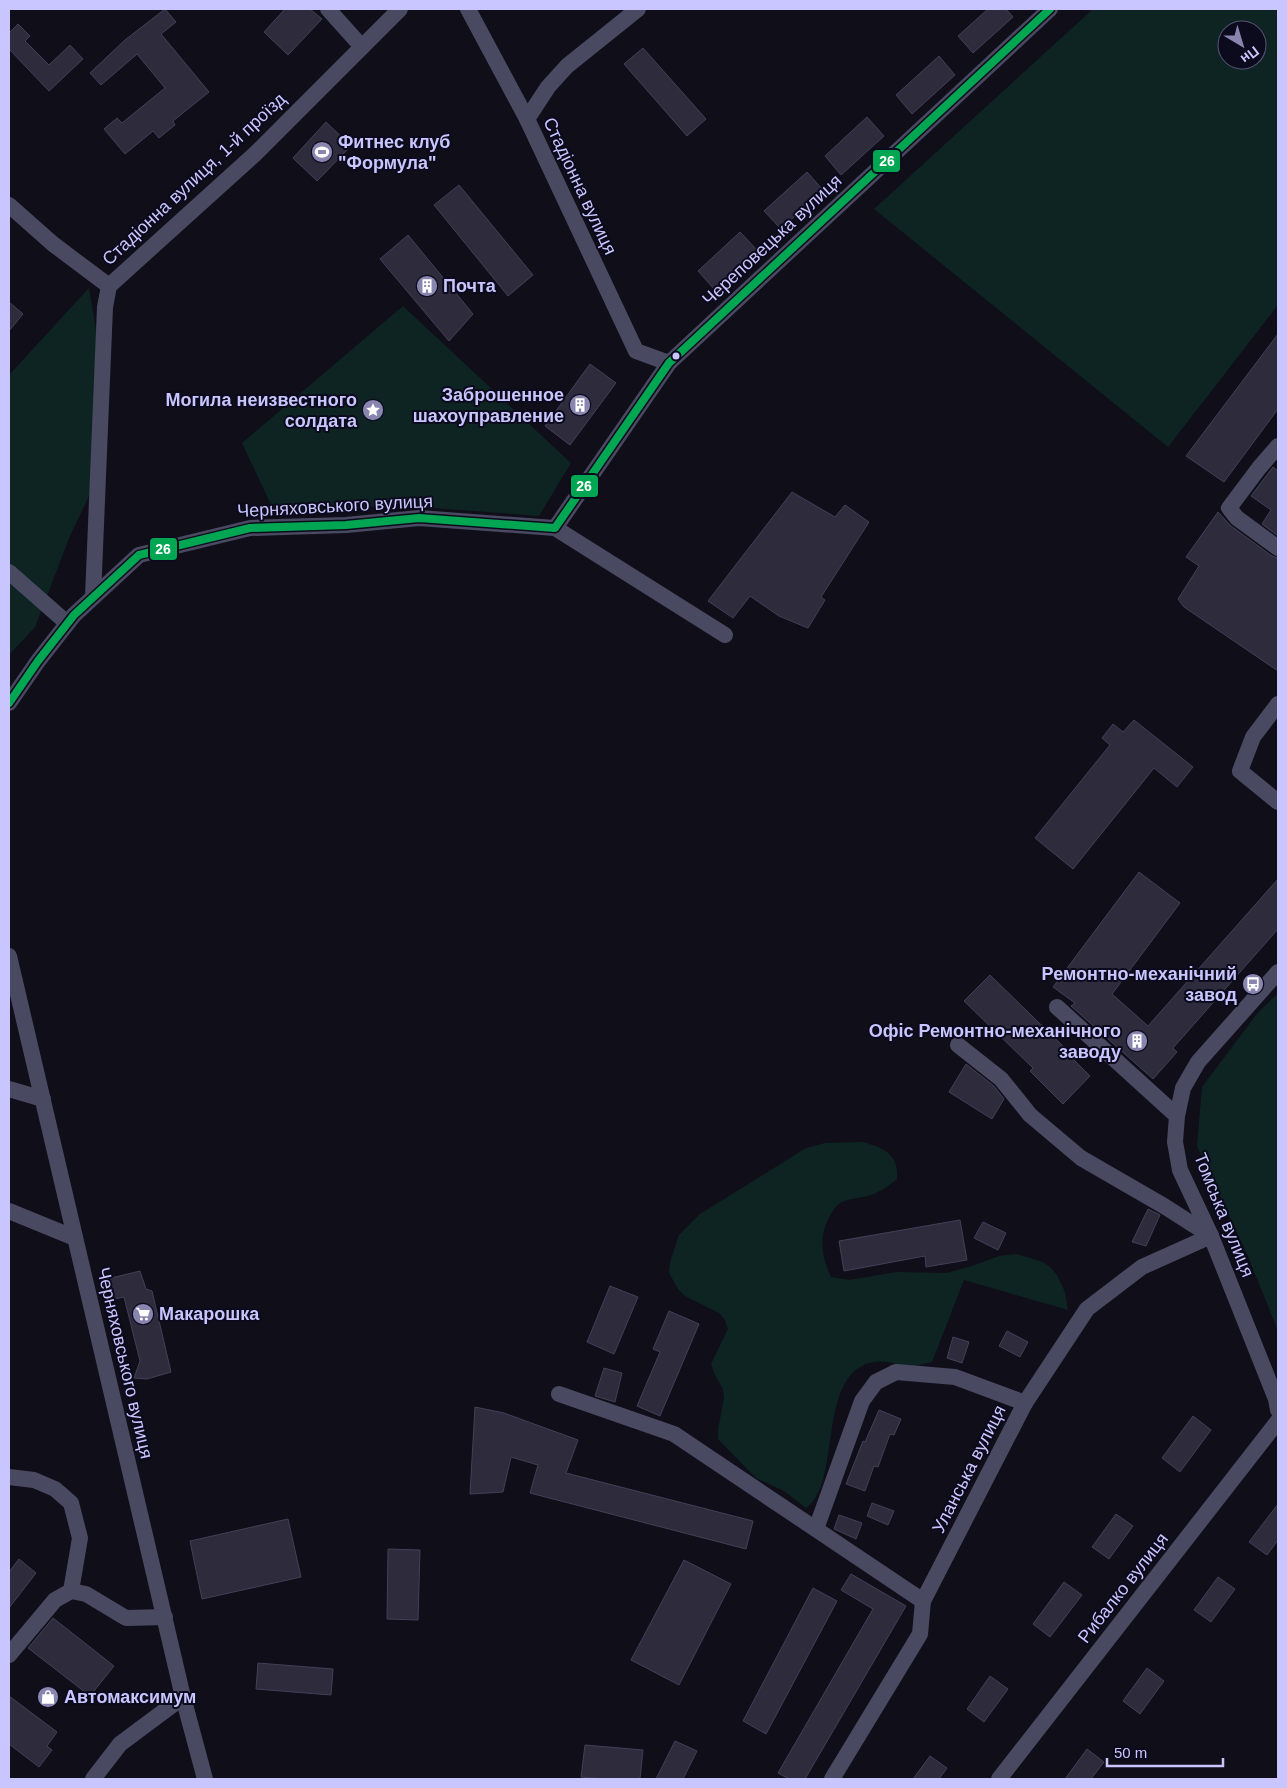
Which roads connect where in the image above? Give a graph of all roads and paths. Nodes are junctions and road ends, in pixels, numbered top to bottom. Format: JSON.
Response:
{"nodes":[{"id":1,"x":328,"y":9,"type":"edge"},
{"id":2,"x":400,"y":9,"type":"edge"},
{"id":3,"x":468,"y":9,"type":"edge"},
{"id":4,"x":638,"y":9,"type":"edge"},
{"id":5,"x":1050,"y":9,"type":"edge"},
{"id":6,"x":362,"y":47,"type":"junction"},
{"id":7,"x":527,"y":119,"type":"junction"},
{"id":8,"x":9,"y":205,"type":"edge"},
{"id":9,"x":109,"y":286,"type":"junction"},
{"id":10,"x":669,"y":363,"type":"junction"},
{"id":11,"x":1278,"y":446,"type":"edge"},
{"id":12,"x":555,"y":528,"type":"junction"},
{"id":13,"x":1278,"y":548,"type":"edge"},
{"id":14,"x":9,"y":572,"type":"edge"},
{"id":15,"x":93,"y":597,"type":"junction"},
{"id":16,"x":67,"y":624,"type":"junction"},
{"id":17,"x":725,"y":635,"type":"dead end"},
{"id":18,"x":9,"y":703,"type":"edge"},
{"id":19,"x":1278,"y":704,"type":"edge"},
{"id":20,"x":1278,"y":802,"type":"edge"},
{"id":21,"x":9,"y":956,"type":"edge"},
{"id":22,"x":1278,"y":972,"type":"edge"},
{"id":23,"x":1057,"y":1007,"type":"dead end"},
{"id":24,"x":958,"y":1045,"type":"dead end"},
{"id":25,"x":9,"y":1089,"type":"edge"},
{"id":26,"x":43,"y":1099,"type":"junction"},
{"id":27,"x":1177,"y":1116,"type":"junction"},
{"id":28,"x":9,"y":1211,"type":"edge"},
{"id":29,"x":1211,"y":1236,"type":"junction"},
{"id":30,"x":76,"y":1238,"type":"junction"},
{"id":31,"x":559,"y":1394,"type":"dead end"},
{"id":32,"x":1025,"y":1403,"type":"junction"},
{"id":33,"x":1278,"y":1410,"type":"edge"},
{"id":34,"x":1278,"y":1421,"type":"edge"},
{"id":35,"x":9,"y":1477,"type":"edge"},
{"id":36,"x":816,"y":1529,"type":"junction"},
{"id":37,"x":71,"y":1591,"type":"junction"},
{"id":38,"x":923,"y":1601,"type":"junction"},
{"id":39,"x":165,"y":1617,"type":"junction"},
{"id":40,"x":9,"y":1656,"type":"edge"},
{"id":41,"x":183,"y":1697,"type":"junction"},
{"id":42,"x":93,"y":1779,"type":"edge"},
{"id":43,"x":205,"y":1779,"type":"edge"},
{"id":44,"x":832,"y":1779,"type":"edge"},
{"id":45,"x":999,"y":1779,"type":"edge"}],
"edges":[{"from":1,"to":6,"type":"street"},
{"from":2,"to":6,"type":"street","name":"Стадіонна вулиця, 1-й проїзд"},
{"from":3,"to":7,"type":"street","name":"Стадіонна вулиця"},
{"from":4,"to":7,"type":"street"},
{"from":5,"to":10,"type":"street","name":"Череповецька вулиця"},
{"from":6,"to":9,"type":"street","name":"Стадіонна вулиця, 1-й проїзд"},
{"from":7,"to":10,"type":"street","name":"Стадіонна вулиця"},
{"from":8,"to":9,"type":"street"},
{"from":9,"to":15,"type":"street","name":"Стадіонна вулиця, 1-й проїзд"},
{"from":10,"to":12,"type":"street","name":"Череповецька вулиця"},
{"from":11,"to":13,"type":"street"},
{"from":12,"to":15,"type":"street","name":"Черняховського вулиця"},
{"from":12,"to":17,"type":"street"},
{"from":14,"to":16,"type":"street"},
{"from":15,"to":16,"type":"street","name":"Черняховського вулиця"},
{"from":16,"to":18,"type":"street","name":"Черняховського вулиця"},
{"from":19,"to":20,"type":"street"},
{"from":21,"to":26,"type":"street","name":"Черняховського вулиця"},
{"from":22,"to":27,"type":"street","name":"Томська вулиця"},
{"from":23,"to":27,"type":"street"},
{"from":24,"to":29,"type":"street"},
{"from":25,"to":26,"type":"street"},
{"from":26,"to":30,"type":"street","name":"Черняховського вулиця"},
{"from":27,"to":29,"type":"street","name":"Томська вулиця"},
{"from":28,"to":30,"type":"street"},
{"from":29,"to":32,"type":"street","name":"Уланська вулиця"},
{"from":29,"to":33,"type":"street","name":"Томська вулиця"},
{"from":30,"to":39,"type":"street","name":"Черняховського вулиця"},
{"from":31,"to":36,"type":"street"},
{"from":32,"to":36,"type":"street"},
{"from":32,"to":38,"type":"street","name":"Уланська вулиця"},
{"from":34,"to":45,"type":"street","name":"Рибалко вулиця"},
{"from":35,"to":37,"type":"street"},
{"from":36,"to":38,"type":"street"},
{"from":37,"to":39,"type":"street"},
{"from":37,"to":40,"type":"street"},
{"from":38,"to":44,"type":"street","name":"Уланська вулиця"},
{"from":39,"to":41,"type":"street","name":"Черняховського вулиця"},
{"from":41,"to":42,"type":"street"},
{"from":41,"to":43,"type":"street","name":"Черняховського вулиця"}]}
